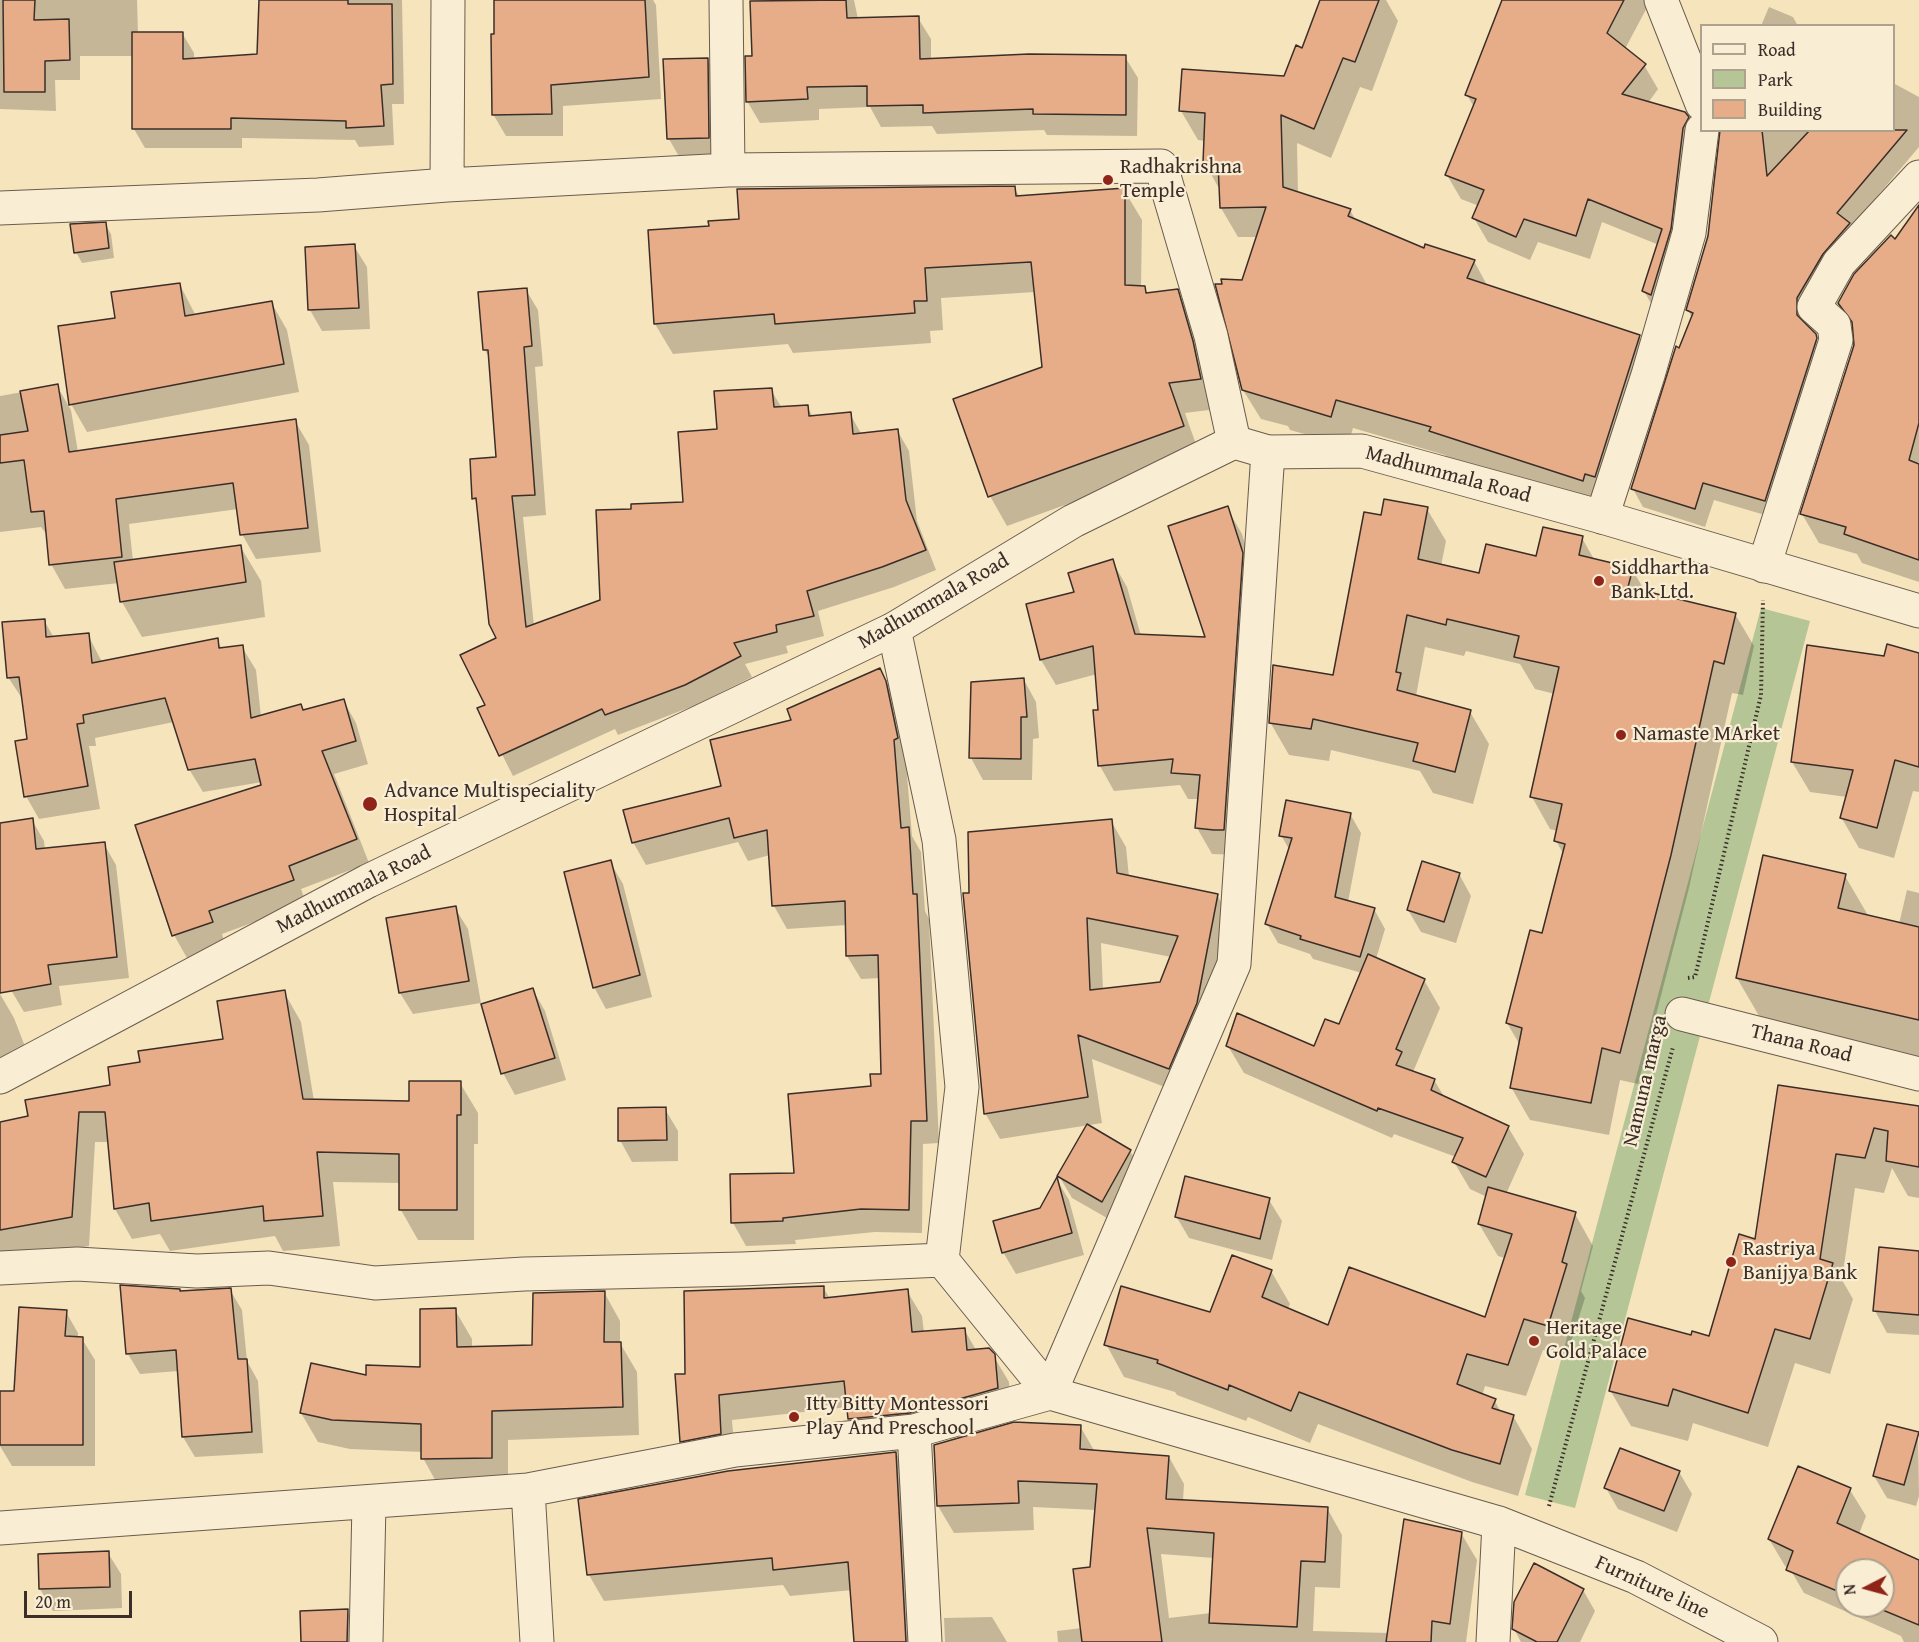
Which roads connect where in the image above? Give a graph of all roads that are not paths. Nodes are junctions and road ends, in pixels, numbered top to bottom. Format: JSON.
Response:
{"nodes":[{"id":1,"x":448,"y":0,"type":"edge"},
{"id":2,"x":726,"y":0,"type":"edge"},
{"id":3,"x":1661,"y":0,"type":"edge"},
{"id":4,"x":1700,"y":101,"type":"edge"},
{"id":5,"x":1702,"y":132,"type":"edge"},
{"id":6,"x":728,"y":170,"type":"junction"},
{"id":7,"x":1919,"y":177,"type":"edge"},
{"id":8,"x":447,"y":185,"type":"junction"},
{"id":9,"x":0,"y":208,"type":"edge"},
{"id":10,"x":1234,"y":442,"type":"junction"},
{"id":11,"x":1268,"y":452,"type":"junction"},
{"id":12,"x":1602,"y":517,"type":"junction"},
{"id":13,"x":1764,"y":566,"type":"junction"},
{"id":14,"x":1919,"y":611,"type":"edge"},
{"id":15,"x":894,"y":630,"type":"junction"},
{"id":16,"x":1682,"y":1014,"type":"road end"},
{"id":17,"x":1919,"y":1074,"type":"edge"},
{"id":18,"x":0,"y":1077,"type":"edge"},
{"id":19,"x":942,"y":1260,"type":"junction"},
{"id":20,"x":0,"y":1268,"type":"edge"},
{"id":21,"x":1050,"y":1392,"type":"junction"},
{"id":22,"x":914,"y":1431,"type":"junction"},
{"id":23,"x":528,"y":1490,"type":"junction"},
{"id":24,"x":369,"y":1503,"type":"junction"},
{"id":25,"x":1499,"y":1523,"type":"junction"},
{"id":26,"x":0,"y":1528,"type":"edge"},
{"id":27,"x":366,"y":1642,"type":"edge"},
{"id":28,"x":537,"y":1642,"type":"edge"},
{"id":29,"x":925,"y":1642,"type":"edge"},
{"id":30,"x":1493,"y":1642,"type":"edge"},
{"id":31,"x":1761,"y":1642,"type":"edge"}],
"edges":[{"from":1,"to":8,"type":"street"},
{"from":2,"to":6,"type":"street"},
{"from":3,"to":4,"type":"street"},
{"from":5,"to":12,"type":"street"},
{"from":6,"to":8,"type":"street"},
{"from":6,"to":10,"type":"street"},
{"from":7,"to":13,"type":"street"},
{"from":8,"to":9,"type":"street"},
{"from":10,"to":11,"type":"street","name":"Madhummala Road"},
{"from":10,"to":15,"type":"street","name":"Madhummala Road"},
{"from":11,"to":12,"type":"street","name":"Madhummala Road"},
{"from":11,"to":21,"type":"street"},
{"from":12,"to":13,"type":"street","name":"Madhummala Road"},
{"from":13,"to":14,"type":"street","name":"Madhummala Road"},
{"from":15,"to":18,"type":"street","name":"Madhummala Road"},
{"from":15,"to":19,"type":"street"},
{"from":16,"to":17,"type":"street","name":"Thana Road"},
{"from":19,"to":20,"type":"street"},
{"from":19,"to":21,"type":"street"},
{"from":21,"to":22,"type":"street"},
{"from":21,"to":25,"type":"street","name":"Furniture line"},
{"from":22,"to":23,"type":"street"},
{"from":22,"to":29,"type":"street"},
{"from":23,"to":24,"type":"street"},
{"from":23,"to":28,"type":"street"},
{"from":24,"to":26,"type":"street"},
{"from":24,"to":27,"type":"street"},
{"from":25,"to":30,"type":"street"},
{"from":25,"to":31,"type":"street","name":"Furniture line"}]}
